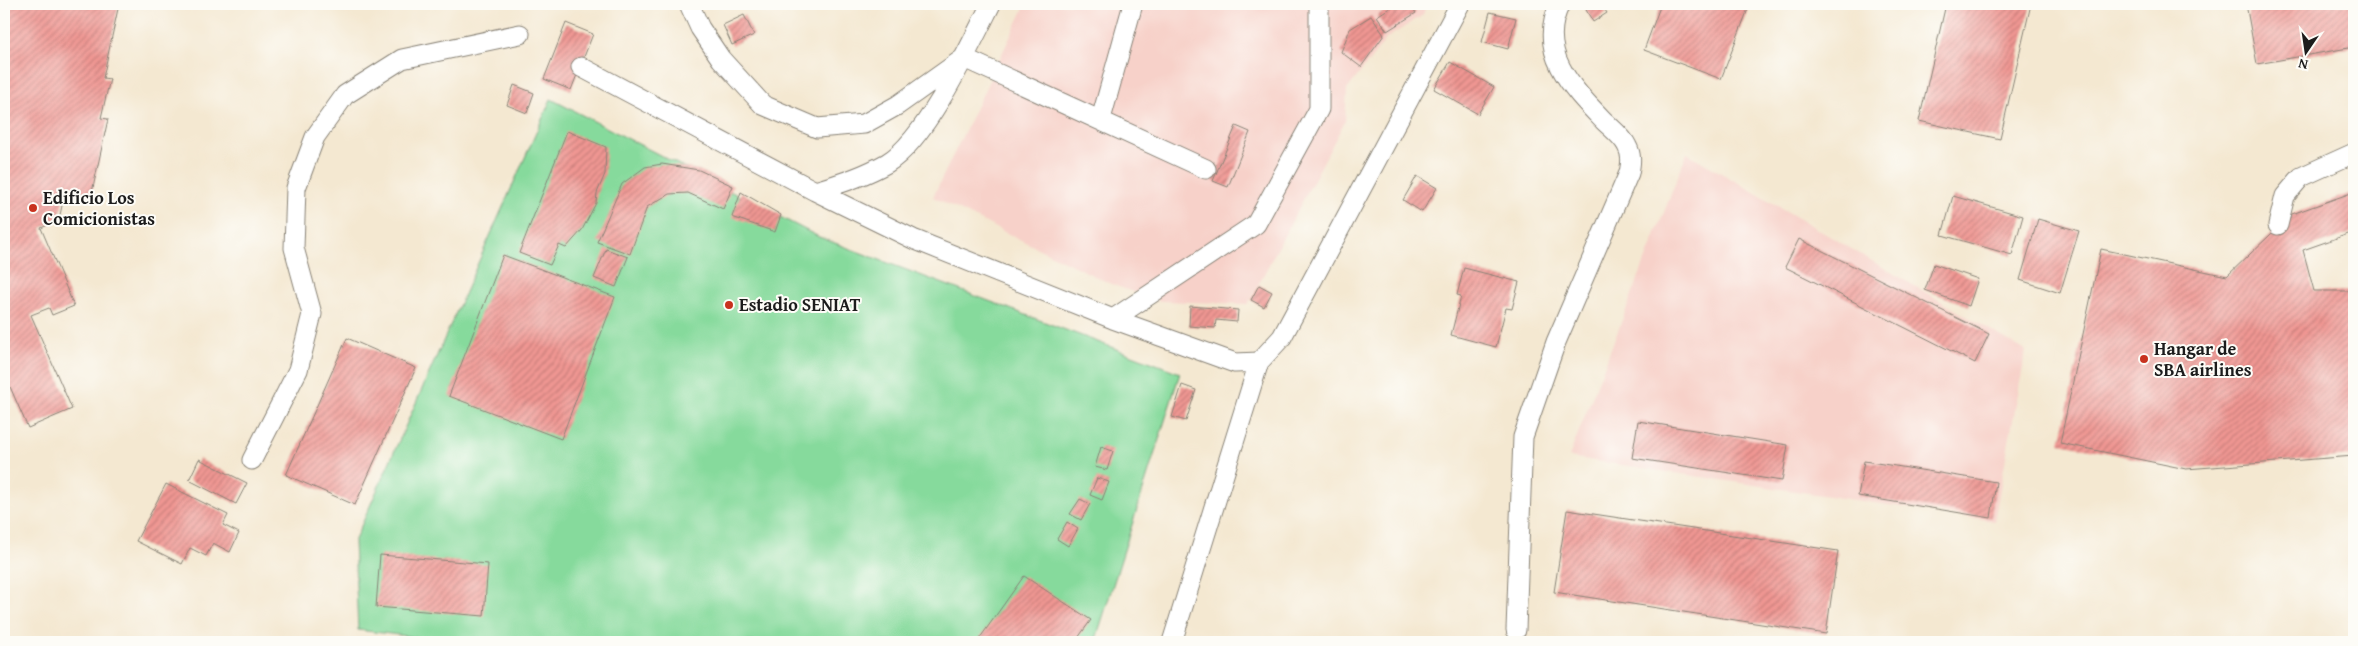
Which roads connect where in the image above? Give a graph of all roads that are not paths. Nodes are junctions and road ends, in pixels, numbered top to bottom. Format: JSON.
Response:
{"nodes":[{"id":1,"x":689,"y":4,"type":"edge"},
{"id":2,"x":992,"y":4,"type":"edge"},
{"id":3,"x":1134,"y":4,"type":"edge"},
{"id":4,"x":1319,"y":4,"type":"edge"},
{"id":5,"x":1460,"y":4,"type":"edge"},
{"id":6,"x":1560,"y":4,"type":"edge"},
{"id":7,"x":520,"y":34,"type":"dead end"},
{"id":8,"x":964,"y":58,"type":"junction"},
{"id":9,"x":581,"y":67,"type":"dead end"},
{"id":10,"x":1101,"y":120,"type":"junction"},
{"id":11,"x":2354,"y":152,"type":"edge"},
{"id":12,"x":1206,"y":169,"type":"dead end"},
{"id":13,"x":815,"y":191,"type":"junction"},
{"id":14,"x":2278,"y":225,"type":"dead end"},
{"id":15,"x":1113,"y":319,"type":"junction"},
{"id":16,"x":1259,"y":362,"type":"junction"},
{"id":17,"x":252,"y":460,"type":"dead end"},
{"id":18,"x":1516,"y":630,"type":"dead end"},
{"id":19,"x":1172,"y":642,"type":"edge"}],
"edges":[{"from":1,"to":8,"type":"lane"},
{"from":2,"to":8,"type":"lane"},
{"from":3,"to":10,"type":"lane"},
{"from":4,"to":15,"type":"lane"},
{"from":5,"to":16,"type":"lane"},
{"from":6,"to":18,"type":"lane"},
{"from":7,"to":17,"type":"lane"},
{"from":8,"to":10,"type":"lane"},
{"from":8,"to":13,"type":"lane"},
{"from":9,"to":13,"type":"lane"},
{"from":10,"to":12,"type":"lane"},
{"from":11,"to":14,"type":"lane"},
{"from":13,"to":15,"type":"lane"},
{"from":15,"to":16,"type":"lane"},
{"from":16,"to":19,"type":"lane"}]}
